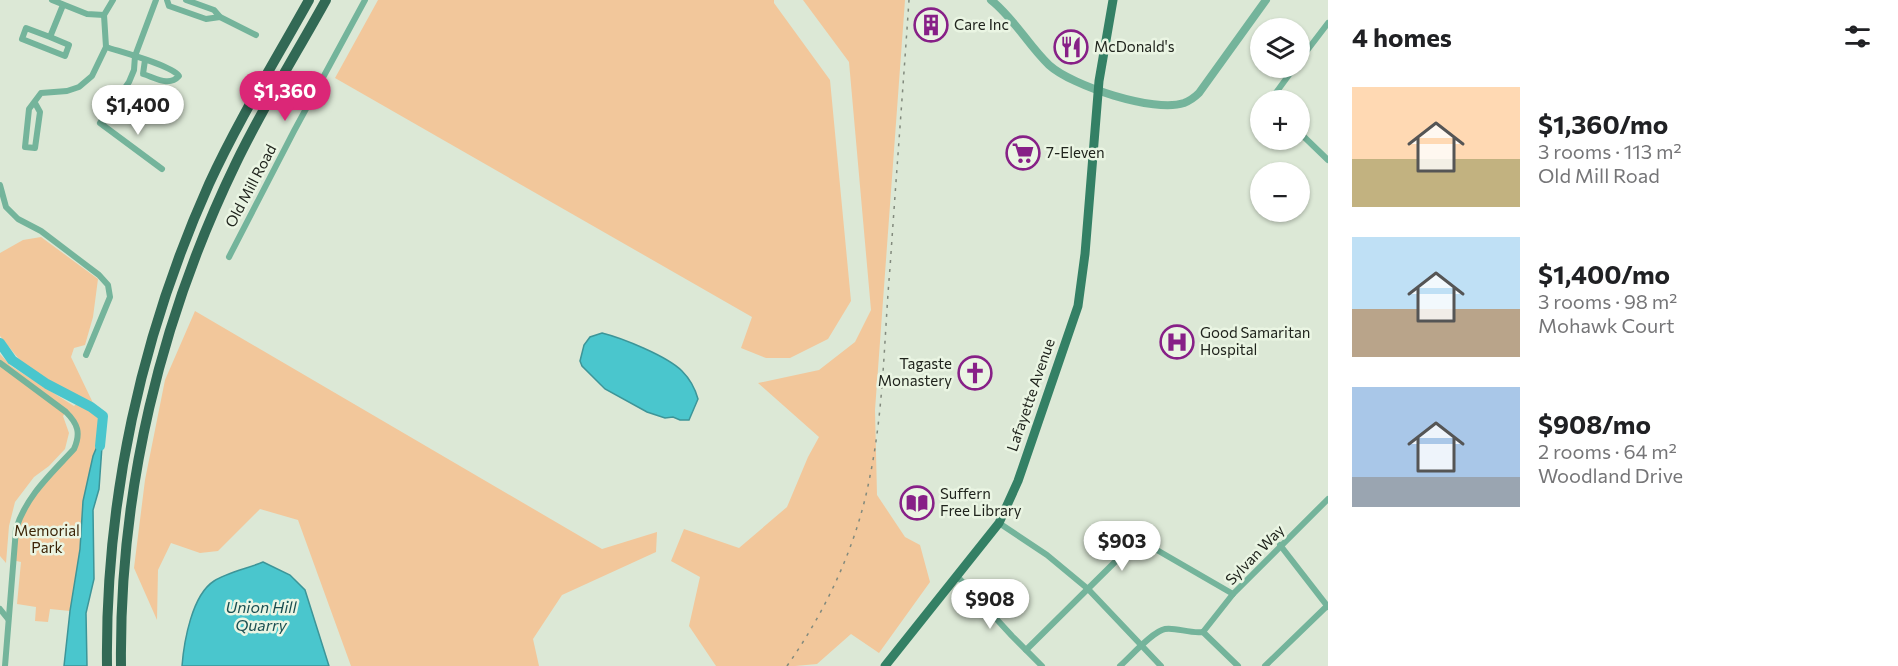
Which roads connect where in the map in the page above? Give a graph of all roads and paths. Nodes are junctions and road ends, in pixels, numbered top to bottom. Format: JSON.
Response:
{"nodes":[{"id":1,"x":52,"y":0,"type":"edge"},
{"id":2,"x":113,"y":0,"type":"edge"},
{"id":3,"x":156,"y":0,"type":"edge"},
{"id":4,"x":167,"y":0,"type":"edge"},
{"id":5,"x":186,"y":0,"type":"edge"},
{"id":6,"x":309,"y":0,"type":"edge"},
{"id":7,"x":326,"y":0,"type":"edge"},
{"id":8,"x":365,"y":0,"type":"edge"},
{"id":9,"x":991,"y":0,"type":"edge"},
{"id":10,"x":1113,"y":0,"type":"edge"},
{"id":11,"x":1266,"y":0,"type":"edge"},
{"id":12,"x":63,"y":5,"type":"junction"},
{"id":13,"x":104,"y":15,"type":"junction"},
{"id":14,"x":220,"y":17,"type":"junction"},
{"id":15,"x":1328,"y":22,"type":"edge"},
{"id":16,"x":256,"y":35,"type":"dead end"},
{"id":17,"x":50,"y":37,"type":"junction"},
{"id":18,"x":1310,"y":46,"type":"edge"},
{"id":19,"x":106,"y":47,"type":"junction"},
{"id":20,"x":135,"y":56,"type":"junction"},
{"id":21,"x":145,"y":60,"type":"junction"},
{"id":22,"x":1098,"y":91,"type":"junction"},
{"id":23,"x":35,"y":103,"type":"junction"},
{"id":24,"x":1310,"y":142,"type":"edge"},
{"id":25,"x":1328,"y":159,"type":"edge"},
{"id":26,"x":162,"y":169,"type":"dead end"},
{"id":27,"x":0,"y":185,"type":"edge"},
{"id":28,"x":229,"y":257,"type":"dead end"},
{"id":29,"x":86,"y":355,"type":"dead end"},
{"id":30,"x":0,"y":363,"type":"edge"},
{"id":31,"x":1328,"y":499,"type":"edge"},
{"id":32,"x":999,"y":523,"type":"junction"},
{"id":33,"x":1280,"y":545,"type":"junction"},
{"id":34,"x":957,"y":576,"type":"junction"},
{"id":35,"x":1088,"y":589,"type":"junction"},
{"id":36,"x":1233,"y":594,"type":"junction"},
{"id":37,"x":1328,"y":606,"type":"edge"},
{"id":38,"x":0,"y":609,"type":"edge"},
{"id":39,"x":9,"y":620,"type":"junction"},
{"id":40,"x":1203,"y":632,"type":"junction"},
{"id":41,"x":1142,"y":646,"type":"junction"},
{"id":42,"x":1026,"y":650,"type":"junction"},
{"id":43,"x":1272,"y":660,"type":"junction"},
{"id":44,"x":5,"y":666,"type":"edge"},
{"id":45,"x":107,"y":666,"type":"edge"},
{"id":46,"x":121,"y":666,"type":"edge"},
{"id":47,"x":885,"y":666,"type":"edge"},
{"id":48,"x":1042,"y":666,"type":"edge"},
{"id":49,"x":1120,"y":666,"type":"edge"},
{"id":50,"x":1161,"y":666,"type":"edge"},
{"id":51,"x":1238,"y":666,"type":"edge"},
{"id":52,"x":1265,"y":666,"type":"edge"},
{"id":53,"x":1278,"y":666,"type":"edge"}],
"edges":[{"from":1,"to":12,"type":"street"},
{"from":2,"to":13,"type":"street"},
{"from":3,"to":20,"type":"street"},
{"from":4,"to":14,"type":"street"},
{"from":5,"to":14,"type":"street"},
{"from":6,"to":45,"type":"highway"},
{"from":7,"to":46,"type":"highway"},
{"from":8,"to":28,"type":"street","name":"Old Mill Road"},
{"from":9,"to":22,"type":"street"},
{"from":10,"to":22,"type":"main road","name":"Lafayette Avenue"},
{"from":11,"to":22,"type":"street"},
{"from":12,"to":13,"type":"street"},
{"from":12,"to":17,"type":"street"},
{"from":13,"to":19,"type":"street"},
{"from":14,"to":16,"type":"street"},
{"from":15,"to":18,"type":"street"},
{"from":17,"to":17,"type":"street"},
{"from":19,"to":20,"type":"street"},
{"from":19,"to":23,"type":"street"},
{"from":20,"to":21,"type":"street"},
{"from":20,"to":26,"type":"street"},
{"from":21,"to":21,"type":"street"},
{"from":22,"to":32,"type":"main road","name":"Lafayette Avenue"},
{"from":23,"to":23,"type":"street"},
{"from":24,"to":25,"type":"street"},
{"from":27,"to":29,"type":"street"},
{"from":30,"to":39,"type":"street"},
{"from":31,"to":33,"type":"street","name":"Sylvan Way"},
{"from":32,"to":34,"type":"main road","name":"Lafayette Avenue"},
{"from":32,"to":35,"type":"street"},
{"from":33,"to":36,"type":"street","name":"Sylvan Way"},
{"from":33,"to":37,"type":"street"},
{"from":34,"to":42,"type":"street"},
{"from":34,"to":47,"type":"main road","name":"Lafayette Avenue"},
{"from":35,"to":36,"type":"street"},
{"from":35,"to":41,"type":"street"},
{"from":35,"to":42,"type":"street"},
{"from":36,"to":40,"type":"street","name":"Sylvan Way"},
{"from":37,"to":43,"type":"street"},
{"from":38,"to":39,"type":"street"},
{"from":39,"to":44,"type":"street"},
{"from":40,"to":41,"type":"street"},
{"from":40,"to":51,"type":"street"},
{"from":41,"to":49,"type":"street"},
{"from":41,"to":50,"type":"street"},
{"from":42,"to":48,"type":"street"},
{"from":43,"to":52,"type":"street"},
{"from":43,"to":53,"type":"street"}]}
